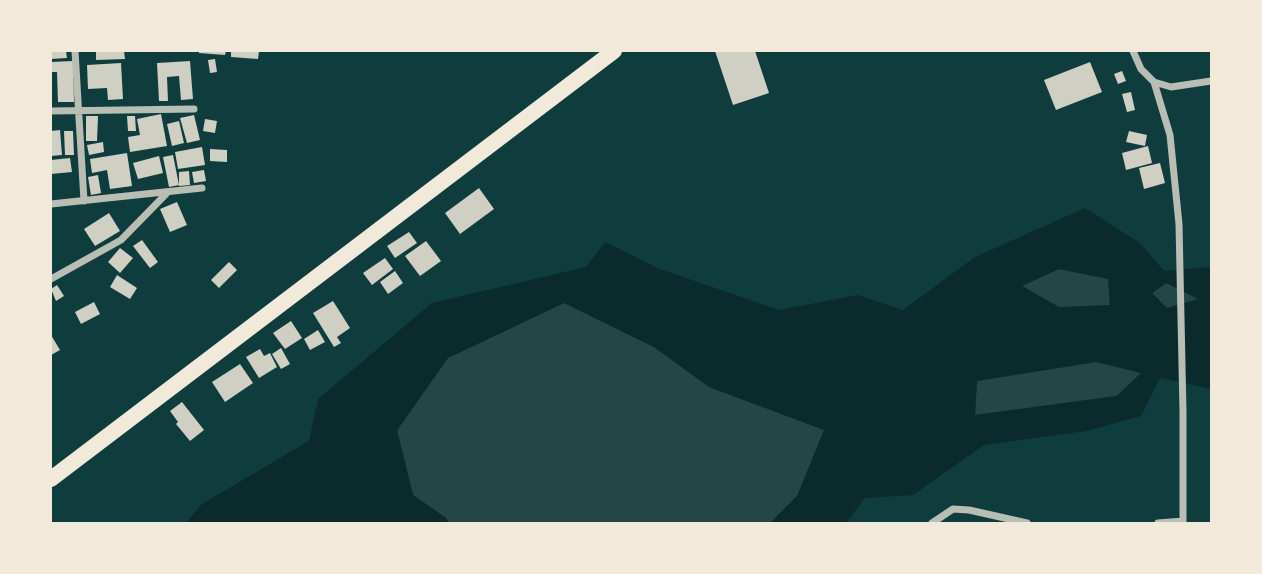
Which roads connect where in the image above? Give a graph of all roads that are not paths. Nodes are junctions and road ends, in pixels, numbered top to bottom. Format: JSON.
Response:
{"nodes":[{"id":1,"x":75,"y":51,"type":"edge"},
{"id":2,"x":614,"y":51,"type":"edge"},
{"id":3,"x":1133,"y":51,"type":"edge"},
{"id":4,"x":1211,"y":81,"type":"edge"},
{"id":5,"x":1154,"y":82,"type":"junction"},
{"id":6,"x":194,"y":109,"type":"dead end"},
{"id":7,"x":77,"y":110,"type":"junction"},
{"id":8,"x":51,"y":111,"type":"edge"},
{"id":9,"x":202,"y":188,"type":"dead end"},
{"id":10,"x":167,"y":193,"type":"junction"},
{"id":11,"x":84,"y":201,"type":"junction"},
{"id":12,"x":51,"y":204,"type":"edge"},
{"id":13,"x":51,"y":279,"type":"edge"},
{"id":14,"x":51,"y":479,"type":"edge"},
{"id":15,"x":1183,"y":522,"type":"edge"},
{"id":16,"x":932,"y":523,"type":"edge"},
{"id":17,"x":1027,"y":523,"type":"edge"},
{"id":18,"x":1158,"y":523,"type":"edge"}],
"edges":[{"from":1,"to":7,"type":"street"},
{"from":2,"to":14,"type":"main road"},
{"from":3,"to":5,"type":"street"},
{"from":4,"to":5,"type":"street"},
{"from":5,"to":15,"type":"street"},
{"from":6,"to":7,"type":"street"},
{"from":7,"to":8,"type":"street"},
{"from":7,"to":11,"type":"street"},
{"from":9,"to":10,"type":"street"},
{"from":10,"to":11,"type":"street"},
{"from":10,"to":13,"type":"street"},
{"from":11,"to":12,"type":"street"},
{"from":15,"to":18,"type":"street"},
{"from":16,"to":17,"type":"street"}]}
